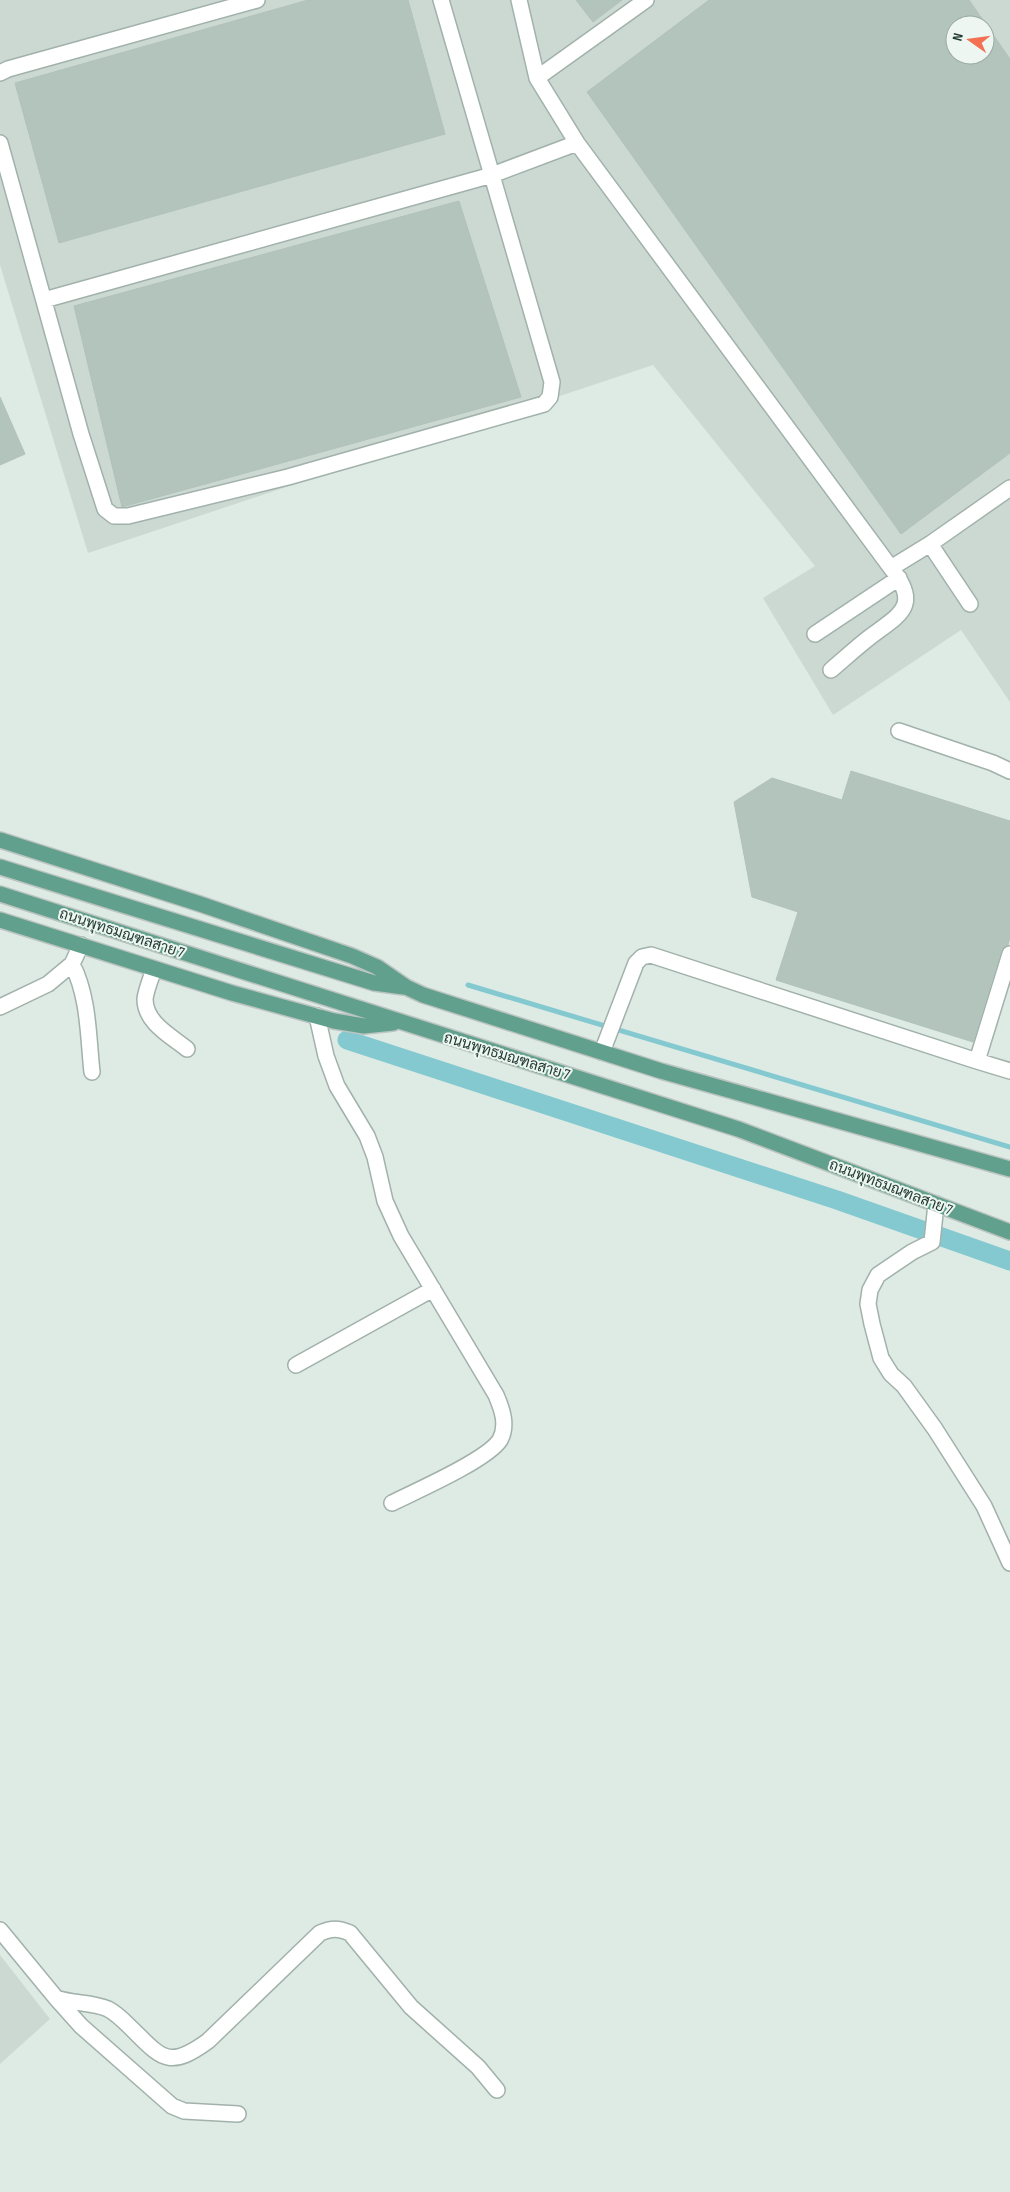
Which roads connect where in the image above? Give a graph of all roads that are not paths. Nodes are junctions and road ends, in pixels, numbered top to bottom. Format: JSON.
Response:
{"nodes":[{"id":1,"x":256,"y":0,"type":"edge"},
{"id":2,"x":441,"y":0,"type":"edge"},
{"id":3,"x":519,"y":0,"type":"edge"},
{"id":4,"x":646,"y":0,"type":"edge"},
{"id":5,"x":0,"y":73,"type":"edge"},
{"id":6,"x":537,"y":78,"type":"junction"},
{"id":7,"x":0,"y":143,"type":"edge"},
{"id":8,"x":576,"y":143,"type":"junction"},
{"id":9,"x":492,"y":175,"type":"junction"},
{"id":10,"x":44,"y":300,"type":"junction"},
{"id":11,"x":1010,"y":488,"type":"edge"},
{"id":12,"x":930,"y":544,"type":"junction"},
{"id":13,"x":895,"y":573,"type":"junction"},
{"id":14,"x":970,"y":604,"type":"dead end"},
{"id":15,"x":815,"y":634,"type":"dead end"},
{"id":16,"x":831,"y":670,"type":"dead end"},
{"id":17,"x":899,"y":731,"type":"dead end"},
{"id":18,"x":1010,"y":772,"type":"edge"},
{"id":19,"x":0,"y":840,"type":"edge"},
{"id":20,"x":0,"y":867,"type":"edge"},
{"id":21,"x":0,"y":894,"type":"edge"},
{"id":22,"x":0,"y":920,"type":"edge"},
{"id":23,"x":81,"y":946,"type":"junction"},
{"id":24,"x":1010,"y":954,"type":"edge"},
{"id":25,"x":72,"y":964,"type":"junction"},
{"id":26,"x":154,"y":969,"type":"junction"},
{"id":27,"x":406,"y":987,"type":"junction"},
{"id":28,"x":0,"y":1007,"type":"edge"},
{"id":29,"x":317,"y":1016,"type":"junction"},
{"id":30,"x":400,"y":1022,"type":"junction"},
{"id":31,"x":187,"y":1049,"type":"dead end"},
{"id":32,"x":602,"y":1052,"type":"junction"},
{"id":33,"x":977,"y":1061,"type":"junction"},
{"id":34,"x":1010,"y":1071,"type":"edge"},
{"id":35,"x":92,"y":1072,"type":"dead end"},
{"id":36,"x":1010,"y":1170,"type":"edge"},
{"id":37,"x":936,"y":1204,"type":"junction"},
{"id":38,"x":1010,"y":1232,"type":"edge"},
{"id":39,"x":433,"y":1289,"type":"junction"},
{"id":40,"x":296,"y":1365,"type":"dead end"},
{"id":41,"x":392,"y":1503,"type":"dead end"},
{"id":42,"x":1010,"y":1563,"type":"edge"},
{"id":43,"x":0,"y":1930,"type":"edge"},
{"id":44,"x":56,"y":1998,"type":"junction"},
{"id":45,"x":497,"y":2090,"type":"dead end"},
{"id":46,"x":238,"y":2114,"type":"dead end"}],
"edges":[{"from":1,"to":5,"type":"street"},
{"from":2,"to":9,"type":"street"},
{"from":3,"to":6,"type":"street"},
{"from":4,"to":6,"type":"street"},
{"from":6,"to":8,"type":"street"},
{"from":7,"to":10,"type":"street"},
{"from":8,"to":9,"type":"street"},
{"from":8,"to":13,"type":"street"},
{"from":9,"to":10,"type":"street"},
{"from":9,"to":10,"type":"street"},
{"from":11,"to":12,"type":"street"},
{"from":12,"to":13,"type":"street"},
{"from":12,"to":14,"type":"street"},
{"from":13,"to":15,"type":"street"},
{"from":13,"to":16,"type":"street"},
{"from":17,"to":18,"type":"street"},
{"from":19,"to":27,"type":"main road"},
{"from":20,"to":27,"type":"main road"},
{"from":21,"to":30,"type":"main road","name":"ถนนพุทธมณฑลสาย 7"},
{"from":22,"to":23,"type":"main road"},
{"from":23,"to":25,"type":"street"},
{"from":23,"to":26,"type":"main road"},
{"from":24,"to":33,"type":"street"},
{"from":25,"to":28,"type":"street"},
{"from":25,"to":35,"type":"street"},
{"from":26,"to":29,"type":"main road"},
{"from":26,"to":31,"type":"street"},
{"from":27,"to":32,"type":"main road"},
{"from":29,"to":30,"type":"main road"},
{"from":29,"to":39,"type":"street"},
{"from":30,"to":37,"type":"main road","name":"ถนนพุทธมณฑลสาย 7"},
{"from":32,"to":33,"type":"street"},
{"from":32,"to":36,"type":"main road"},
{"from":33,"to":34,"type":"street"},
{"from":37,"to":38,"type":"main road","name":"ถนนพุทธมณฑลสาย 7"},
{"from":37,"to":42,"type":"street"},
{"from":39,"to":40,"type":"street"},
{"from":39,"to":41,"type":"street"},
{"from":43,"to":44,"type":"street"},
{"from":44,"to":45,"type":"street"},
{"from":44,"to":46,"type":"street"}]}
